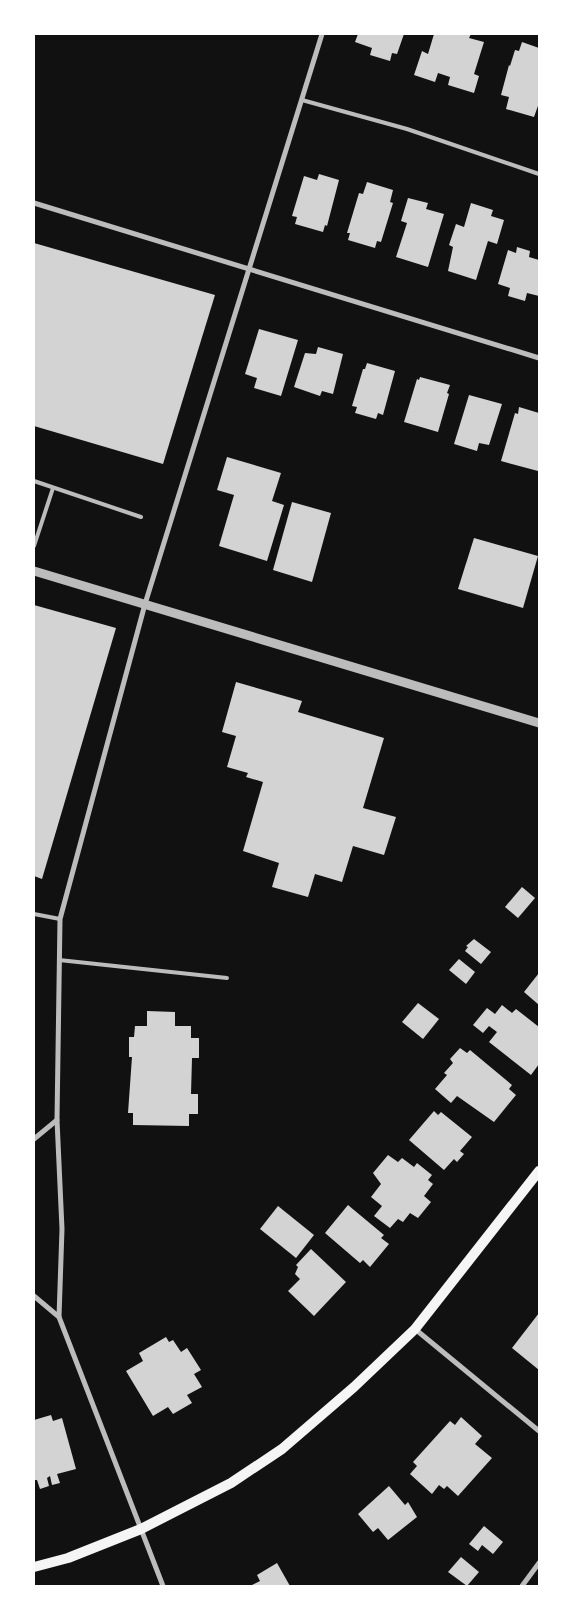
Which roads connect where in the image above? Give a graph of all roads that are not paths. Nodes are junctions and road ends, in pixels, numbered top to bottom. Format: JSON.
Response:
{"nodes":[{"id":1,"x":322,"y":34,"type":"edge"},
{"id":2,"x":302,"y":100,"type":"junction"},
{"id":3,"x":539,"y":174,"type":"edge"},
{"id":4,"x":34,"y":203,"type":"edge"},
{"id":5,"x":250,"y":269,"type":"junction"},
{"id":6,"x":539,"y":358,"type":"edge"},
{"id":7,"x":34,"y":481,"type":"edge"},
{"id":8,"x":54,"y":488,"type":"junction"},
{"id":9,"x":141,"y":517,"type":"dead end"},
{"id":10,"x":34,"y":546,"type":"edge"},
{"id":11,"x":34,"y":571,"type":"edge"},
{"id":12,"x":145,"y":604,"type":"junction"},
{"id":13,"x":539,"y":723,"type":"edge"},
{"id":14,"x":34,"y":914,"type":"edge"},
{"id":15,"x":60,"y":919,"type":"junction"},
{"id":16,"x":59,"y":960,"type":"junction"},
{"id":17,"x":227,"y":978,"type":"dead end"},
{"id":18,"x":57,"y":1120,"type":"junction"},
{"id":19,"x":34,"y":1139,"type":"edge"},
{"id":20,"x":539,"y":1171,"type":"edge"},
{"id":21,"x":34,"y":1296,"type":"edge"},
{"id":22,"x":59,"y":1317,"type":"junction"},
{"id":23,"x":414,"y":1329,"type":"junction"},
{"id":24,"x":539,"y":1432,"type":"edge"},
{"id":25,"x":141,"y":1530,"type":"junction"},
{"id":26,"x":539,"y":1563,"type":"edge"},
{"id":27,"x":34,"y":1567,"type":"edge"},
{"id":28,"x":163,"y":1586,"type":"edge"},
{"id":29,"x":522,"y":1586,"type":"edge"}],
"edges":[{"from":1,"to":2,"type":"street"},
{"from":2,"to":3,"type":"lane"},
{"from":2,"to":5,"type":"street"},
{"from":4,"to":5,"type":"street"},
{"from":5,"to":6,"type":"street"},
{"from":5,"to":12,"type":"street"},
{"from":7,"to":8,"type":"lane"},
{"from":8,"to":9,"type":"lane"},
{"from":8,"to":10,"type":"lane"},
{"from":11,"to":12,"type":"street"},
{"from":12,"to":13,"type":"street"},
{"from":12,"to":15,"type":"street"},
{"from":14,"to":15,"type":"lane"},
{"from":15,"to":16,"type":"street"},
{"from":16,"to":17,"type":"lane"},
{"from":16,"to":18,"type":"street"},
{"from":18,"to":19,"type":"street"},
{"from":18,"to":22,"type":"street"},
{"from":20,"to":23,"type":"main road"},
{"from":21,"to":22,"type":"street"},
{"from":22,"to":25,"type":"street"},
{"from":23,"to":24,"type":"street"},
{"from":23,"to":25,"type":"main road"},
{"from":25,"to":27,"type":"main road"},
{"from":25,"to":28,"type":"street"},
{"from":26,"to":29,"type":"street"}]}
